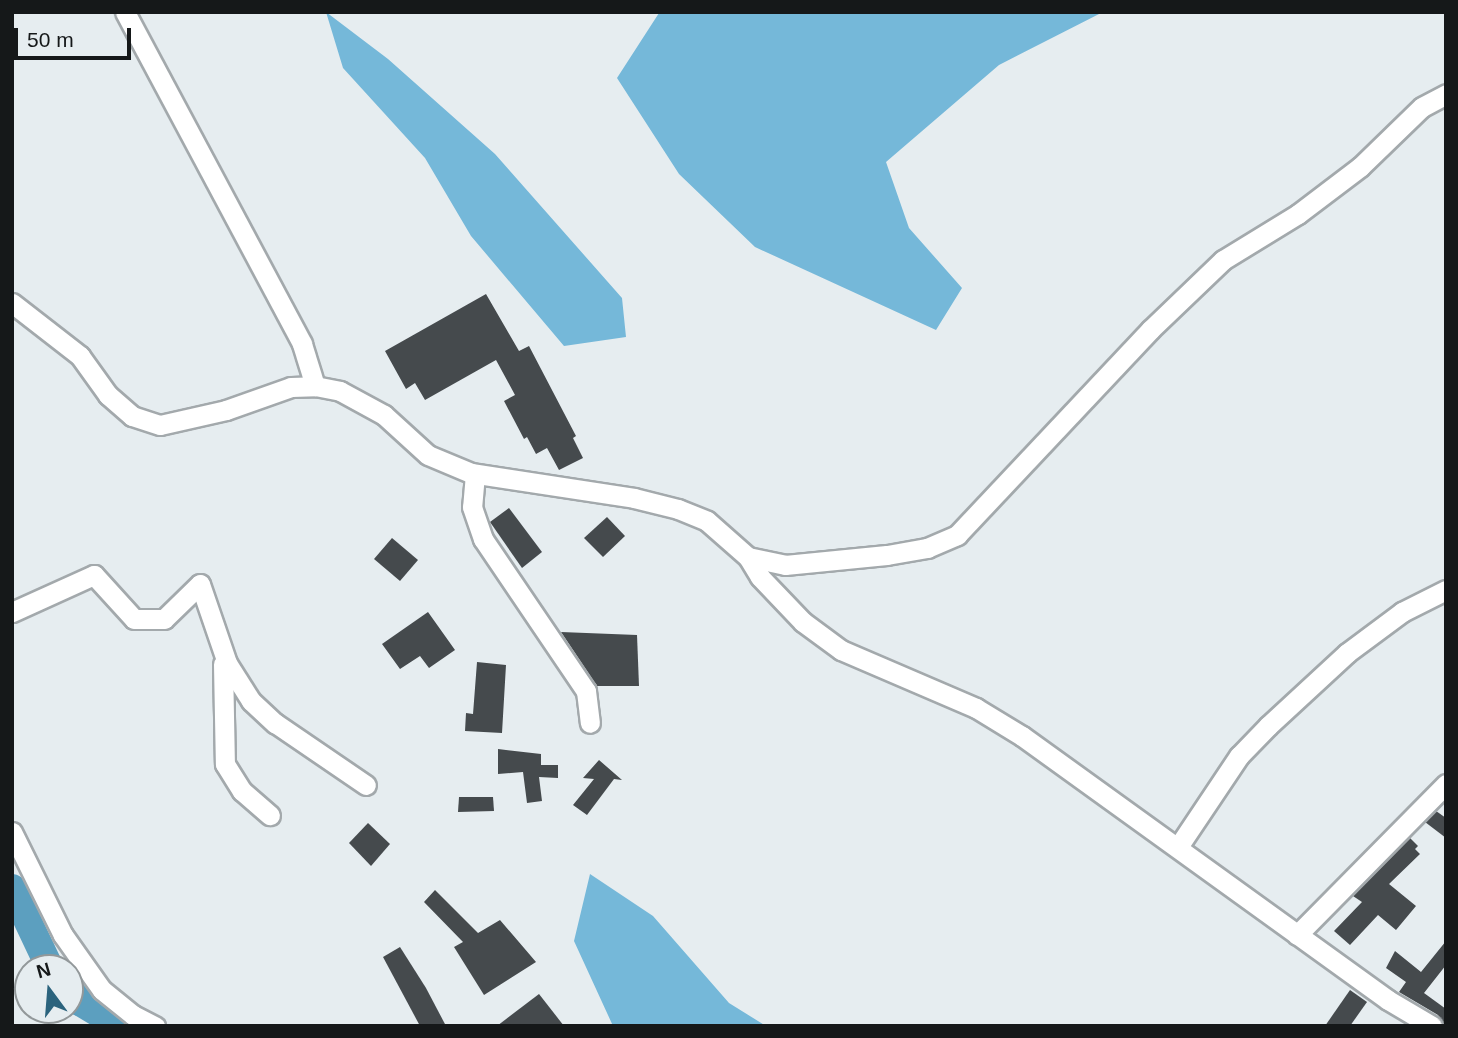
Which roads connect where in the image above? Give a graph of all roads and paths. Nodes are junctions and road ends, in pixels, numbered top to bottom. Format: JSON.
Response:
{"nodes":[{"id":1,"x":125,"y":12,"type":"edge"},
{"id":2,"x":1446,"y":94,"type":"edge"},
{"id":3,"x":12,"y":303,"type":"edge"},
{"id":4,"x":314,"y":386,"type":"junction"},
{"id":5,"x":475,"y":474,"type":"junction"},
{"id":6,"x":748,"y":556,"type":"junction"},
{"id":7,"x":1446,"y":590,"type":"edge"},
{"id":8,"x":12,"y":612,"type":"edge"},
{"id":9,"x":223,"y":652,"type":"junction"},
{"id":10,"x":590,"y":723,"type":"dead end"},
{"id":11,"x":1446,"y":784,"type":"edge"},
{"id":12,"x":366,"y":785,"type":"dead end"},
{"id":13,"x":270,"y":815,"type":"dead end"},
{"id":14,"x":12,"y":832,"type":"edge"},
{"id":15,"x":1178,"y":847,"type":"junction"},
{"id":16,"x":1297,"y":935,"type":"junction"},
{"id":17,"x":155,"y":1026,"type":"edge"},
{"id":18,"x":1432,"y":1026,"type":"edge"}],
"edges":[{"from":1,"to":4,"type":"street"},
{"from":2,"to":6,"type":"street"},
{"from":3,"to":4,"type":"street"},
{"from":4,"to":5,"type":"street"},
{"from":5,"to":6,"type":"street"},
{"from":5,"to":10,"type":"street"},
{"from":6,"to":15,"type":"street"},
{"from":7,"to":15,"type":"street"},
{"from":8,"to":9,"type":"street"},
{"from":9,"to":12,"type":"street"},
{"from":9,"to":13,"type":"street"},
{"from":11,"to":16,"type":"street"},
{"from":14,"to":17,"type":"street"},
{"from":15,"to":16,"type":"street"},
{"from":16,"to":18,"type":"street"}]}
